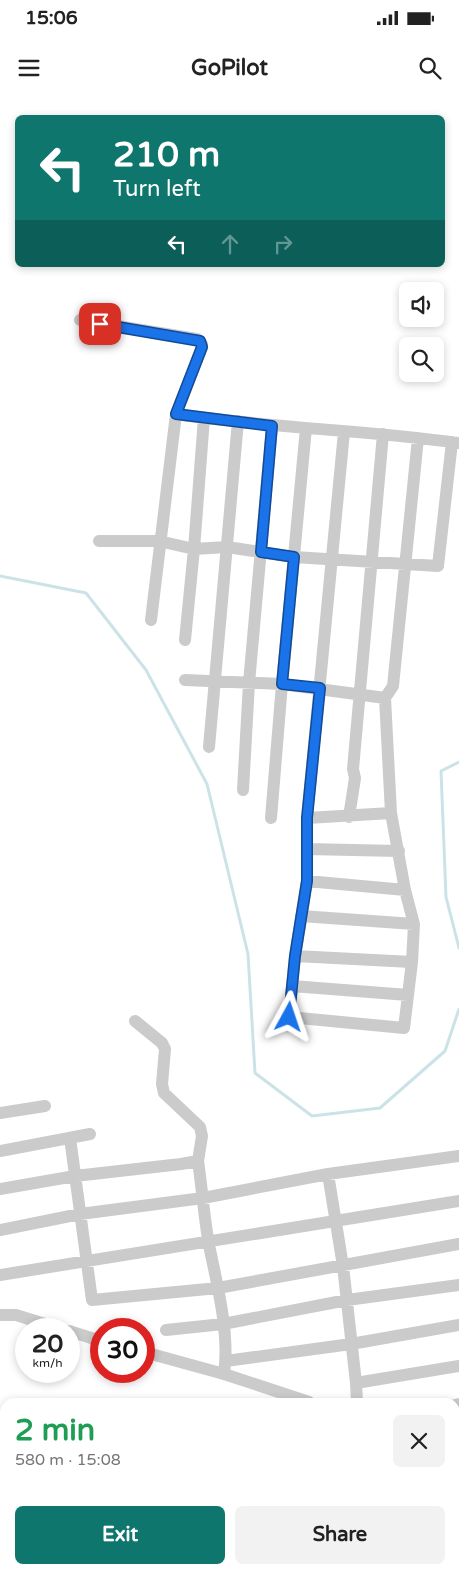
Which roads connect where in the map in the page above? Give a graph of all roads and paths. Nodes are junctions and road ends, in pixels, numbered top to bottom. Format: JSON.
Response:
{"nodes":[{"id":1,"x":80,"y":320,"type":"dead end"},
{"id":2,"x":176,"y":414,"type":"junction"},
{"id":3,"x":204,"y":418,"type":"junction"},
{"id":4,"x":238,"y":421,"type":"junction"},
{"id":5,"x":272,"y":426,"type":"junction"},
{"id":6,"x":306,"y":428,"type":"junction"},
{"id":7,"x":344,"y":432,"type":"junction"},
{"id":8,"x":383,"y":434,"type":"junction"},
{"id":9,"x":418,"y":438,"type":"junction"},
{"id":10,"x":455,"y":443,"type":"edge"},
{"id":11,"x":99,"y":541,"type":"dead end"},
{"id":12,"x":159,"y":541,"type":"junction"},
{"id":13,"x":227,"y":547,"type":"junction"},
{"id":14,"x":194,"y":549,"type":"junction"},
{"id":15,"x":261,"y":552,"type":"junction"},
{"id":16,"x":294,"y":557,"type":"junction"},
{"id":17,"x":333,"y":560,"type":"junction"},
{"id":18,"x":370,"y":563,"type":"junction"},
{"id":19,"x":405,"y":565,"type":"junction"},
{"id":20,"x":151,"y":620,"type":"dead end"},
{"id":21,"x":185,"y":640,"type":"dead end"},
{"id":22,"x":185,"y":680,"type":"dead end"},
{"id":23,"x":215,"y":682,"type":"junction"},
{"id":24,"x":249,"y":683,"type":"junction"},
{"id":25,"x":282,"y":684,"type":"junction"},
{"id":26,"x":320,"y":688,"type":"junction"},
{"id":27,"x":359,"y":693,"type":"junction"},
{"id":28,"x":385,"y":698,"type":"junction"},
{"id":29,"x":209,"y":747,"type":"dead end"},
{"id":30,"x":243,"y":790,"type":"dead end"},
{"id":31,"x":392,"y":813,"type":"junction"},
{"id":32,"x":349,"y":817,"type":"junction"},
{"id":33,"x":271,"y":818,"type":"dead end"},
{"id":34,"x":307,"y":818,"type":"junction"},
{"id":35,"x":308,"y":848,"type":"junction"},
{"id":36,"x":399,"y":851,"type":"junction"},
{"id":37,"x":307,"y":881,"type":"junction"},
{"id":38,"x":405,"y":890,"type":"junction"},
{"id":39,"x":301,"y":916,"type":"junction"},
{"id":40,"x":414,"y":924,"type":"junction"},
{"id":41,"x":295,"y":956,"type":"junction"},
{"id":42,"x":412,"y":962,"type":"junction"},
{"id":43,"x":292,"y":986,"type":"junction"},
{"id":44,"x":408,"y":995,"type":"junction"},
{"id":45,"x":135,"y":1021,"type":"dead end"},
{"id":46,"x":45,"y":1106,"type":"dead end"},
{"id":47,"x":0,"y":1113,"type":"edge"},
{"id":48,"x":90,"y":1134,"type":"dead end"},
{"id":49,"x":70,"y":1138,"type":"junction"},
{"id":50,"x":0,"y":1151,"type":"edge"},
{"id":51,"x":459,"y":1156,"type":"edge"},
{"id":52,"x":198,"y":1161,"type":"junction"},
{"id":53,"x":328,"y":1174,"type":"junction"},
{"id":54,"x":75,"y":1176,"type":"junction"},
{"id":55,"x":0,"y":1189,"type":"edge"},
{"id":56,"x":203,"y":1198,"type":"junction"},
{"id":57,"x":459,"y":1201,"type":"edge"},
{"id":58,"x":80,"y":1214,"type":"junction"},
{"id":59,"x":335,"y":1220,"type":"junction"},
{"id":60,"x":0,"y":1230,"type":"edge"},
{"id":61,"x":209,"y":1242,"type":"junction"},
{"id":62,"x":459,"y":1244,"type":"edge"},
{"id":63,"x":88,"y":1261,"type":"junction"},
{"id":64,"x":342,"y":1266,"type":"junction"},
{"id":65,"x":0,"y":1275,"type":"edge"},
{"id":66,"x":459,"y":1285,"type":"edge"},
{"id":67,"x":218,"y":1288,"type":"junction"},
{"id":68,"x":347,"y":1300,"type":"junction"},
{"id":69,"x":0,"y":1315,"type":"edge"},
{"id":70,"x":26,"y":1318,"type":"edge"},
{"id":71,"x":223,"y":1324,"type":"junction"},
{"id":72,"x":459,"y":1324,"type":"edge"},
{"id":73,"x":166,"y":1330,"type":"dead end"},
{"id":74,"x":351,"y":1344,"type":"junction"},
{"id":75,"x":155,"y":1354,"type":"edge"},
{"id":76,"x":459,"y":1366,"type":"edge"},
{"id":77,"x":225,"y":1368,"type":"junction"},
{"id":78,"x":356,"y":1383,"type":"junction"},
{"id":79,"x":298,"y":1398,"type":"edge"},
{"id":80,"x":357,"y":1398,"type":"edge"}],
"edges":[{"from":1,"to":2,"type":"street"},
{"from":2,"to":3,"type":"street"},
{"from":2,"to":12,"type":"street"},
{"from":3,"to":4,"type":"street"},
{"from":3,"to":14,"type":"street"},
{"from":4,"to":5,"type":"street"},
{"from":4,"to":13,"type":"street"},
{"from":5,"to":6,"type":"street"},
{"from":5,"to":15,"type":"street"},
{"from":6,"to":7,"type":"street"},
{"from":6,"to":16,"type":"street"},
{"from":7,"to":8,"type":"street"},
{"from":7,"to":17,"type":"street"},
{"from":8,"to":9,"type":"street"},
{"from":8,"to":18,"type":"street"},
{"from":9,"to":10,"type":"street"},
{"from":9,"to":19,"type":"street"},
{"from":10,"to":19,"type":"street"},
{"from":11,"to":12,"type":"street"},
{"from":12,"to":14,"type":"street"},
{"from":12,"to":20,"type":"street"},
{"from":13,"to":14,"type":"street"},
{"from":13,"to":15,"type":"street"},
{"from":13,"to":23,"type":"street"},
{"from":14,"to":21,"type":"street"},
{"from":15,"to":16,"type":"street"},
{"from":15,"to":24,"type":"street"},
{"from":16,"to":17,"type":"street"},
{"from":16,"to":25,"type":"street"},
{"from":17,"to":18,"type":"street"},
{"from":17,"to":26,"type":"street"},
{"from":18,"to":19,"type":"street"},
{"from":18,"to":27,"type":"street"},
{"from":19,"to":28,"type":"street"},
{"from":22,"to":23,"type":"street"},
{"from":23,"to":24,"type":"street"},
{"from":23,"to":29,"type":"street"},
{"from":24,"to":25,"type":"street"},
{"from":24,"to":30,"type":"street"},
{"from":25,"to":26,"type":"street"},
{"from":25,"to":33,"type":"street"},
{"from":26,"to":27,"type":"street"},
{"from":26,"to":34,"type":"street"},
{"from":27,"to":28,"type":"street"},
{"from":27,"to":32,"type":"street"},
{"from":28,"to":31,"type":"street"},
{"from":31,"to":32,"type":"street"},
{"from":31,"to":36,"type":"street"},
{"from":32,"to":34,"type":"street"},
{"from":34,"to":35,"type":"street"},
{"from":35,"to":36,"type":"street"},
{"from":35,"to":37,"type":"street"},
{"from":36,"to":38,"type":"street"},
{"from":37,"to":38,"type":"street"},
{"from":37,"to":39,"type":"street"},
{"from":38,"to":40,"type":"street"},
{"from":39,"to":40,"type":"street"},
{"from":39,"to":41,"type":"street"},
{"from":40,"to":42,"type":"street"},
{"from":41,"to":42,"type":"street"},
{"from":41,"to":43,"type":"street"},
{"from":42,"to":44,"type":"street"},
{"from":43,"to":44,"type":"street"},
{"from":43,"to":44,"type":"street"},
{"from":45,"to":52,"type":"street"},
{"from":46,"to":47,"type":"street"},
{"from":48,"to":49,"type":"street"},
{"from":49,"to":50,"type":"street"},
{"from":49,"to":54,"type":"street"},
{"from":51,"to":53,"type":"street"},
{"from":52,"to":54,"type":"street"},
{"from":52,"to":56,"type":"street"},
{"from":53,"to":56,"type":"street"},
{"from":53,"to":59,"type":"street"},
{"from":54,"to":55,"type":"street"},
{"from":54,"to":58,"type":"street"},
{"from":56,"to":58,"type":"street"},
{"from":56,"to":61,"type":"street"},
{"from":57,"to":59,"type":"street"},
{"from":58,"to":60,"type":"street"},
{"from":58,"to":63,"type":"street"},
{"from":59,"to":61,"type":"street"},
{"from":59,"to":64,"type":"street"},
{"from":61,"to":63,"type":"street"},
{"from":61,"to":67,"type":"street"},
{"from":62,"to":64,"type":"street"},
{"from":63,"to":65,"type":"street"},
{"from":63,"to":67,"type":"street"},
{"from":64,"to":67,"type":"street"},
{"from":64,"to":68,"type":"street"},
{"from":66,"to":68,"type":"street"},
{"from":67,"to":71,"type":"street"},
{"from":68,"to":71,"type":"street"},
{"from":68,"to":74,"type":"street"},
{"from":69,"to":70,"type":"street"},
{"from":71,"to":73,"type":"street"},
{"from":71,"to":77,"type":"street"},
{"from":72,"to":74,"type":"street"},
{"from":74,"to":77,"type":"street"},
{"from":74,"to":78,"type":"street"},
{"from":75,"to":77,"type":"street"},
{"from":76,"to":78,"type":"street"},
{"from":77,"to":79,"type":"street"},
{"from":78,"to":80,"type":"street"}]}
